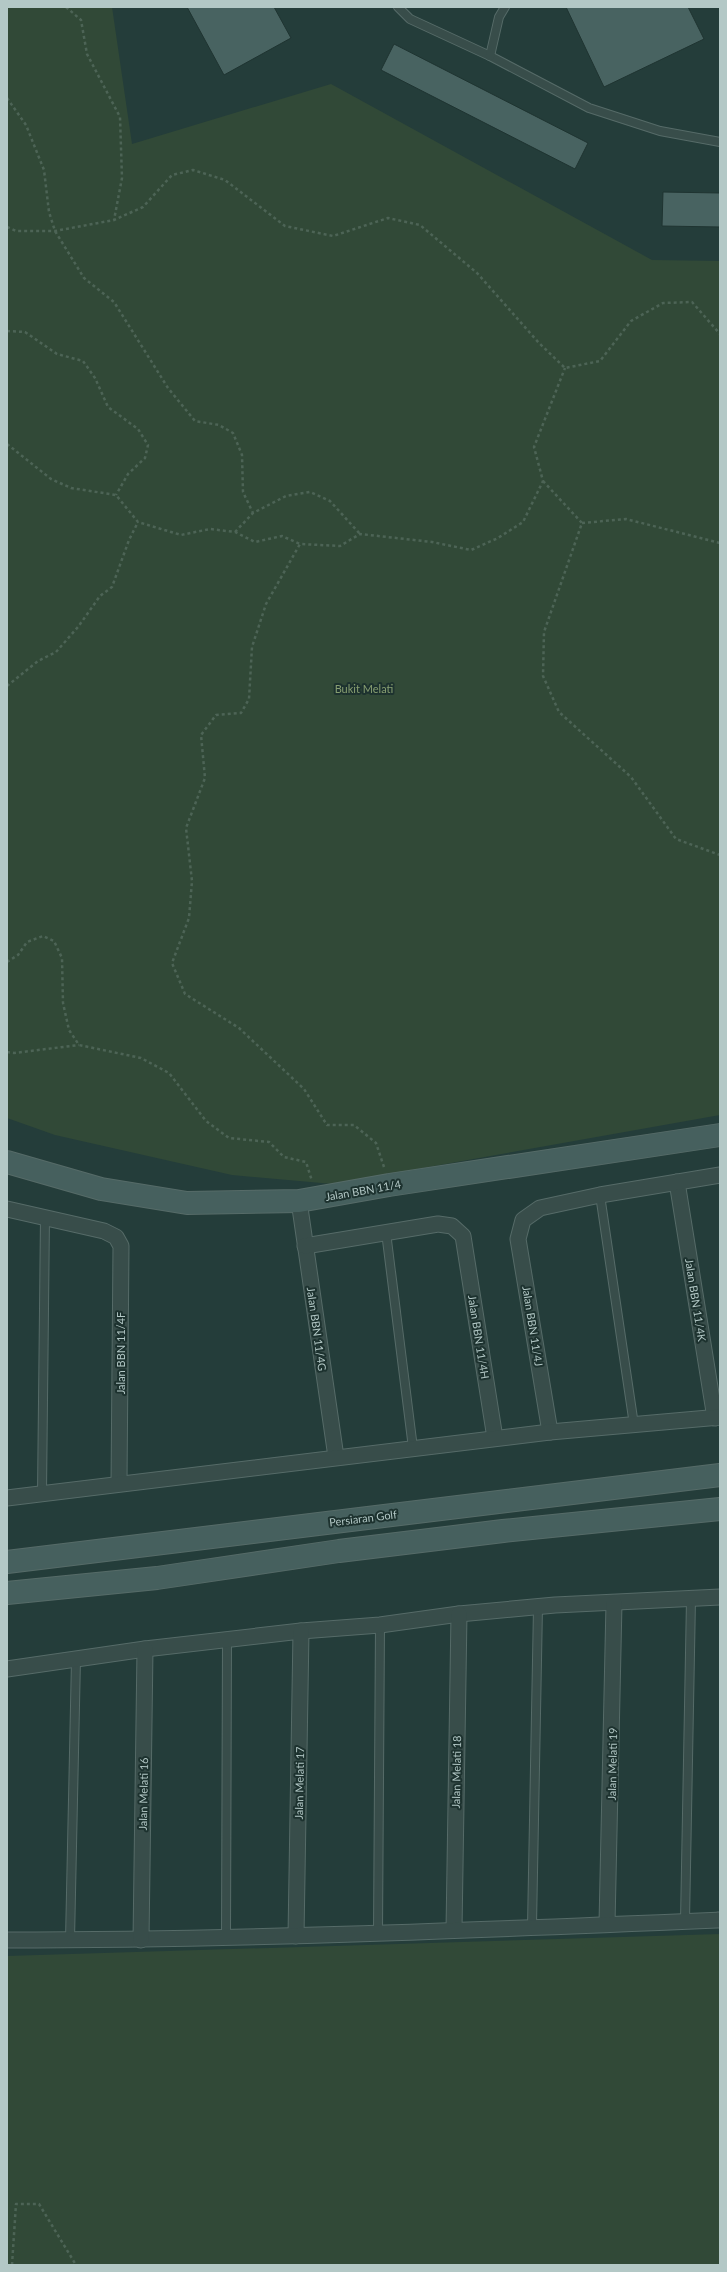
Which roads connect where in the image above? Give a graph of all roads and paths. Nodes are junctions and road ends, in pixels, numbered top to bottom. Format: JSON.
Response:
{"nodes":[{"id":1,"x":66,"y":7,"type":"edge"},
{"id":2,"x":398,"y":7,"type":"edge"},
{"id":3,"x":505,"y":7,"type":"edge"},
{"id":4,"x":490,"y":56,"type":"junction"},
{"id":5,"x":7,"y":98,"type":"edge"},
{"id":6,"x":720,"y":142,"type":"edge"},
{"id":7,"x":114,"y":220,"type":"junction"},
{"id":8,"x":7,"y":227,"type":"edge"},
{"id":9,"x":55,"y":231,"type":"junction"},
{"id":10,"x":7,"y":331,"type":"edge"},
{"id":11,"x":720,"y":334,"type":"edge"},
{"id":12,"x":565,"y":368,"type":"junction"},
{"id":13,"x":7,"y":444,"type":"edge"},
{"id":14,"x":543,"y":481,"type":"junction"},
{"id":15,"x":116,"y":495,"type":"junction"},
{"id":16,"x":253,"y":513,"type":"junction"},
{"id":17,"x":138,"y":522,"type":"junction"},
{"id":18,"x":582,"y":523,"type":"junction"},
{"id":19,"x":235,"y":532,"type":"junction"},
{"id":20,"x":360,"y":534,"type":"junction"},
{"id":21,"x":720,"y":543,"type":"edge"},
{"id":22,"x":300,"y":544,"type":"junction"},
{"id":23,"x":7,"y":686,"type":"edge"},
{"id":24,"x":720,"y":855,"type":"edge"},
{"id":25,"x":7,"y":962,"type":"edge"},
{"id":26,"x":79,"y":1045,"type":"junction"},
{"id":27,"x":7,"y":1052,"type":"edge"},
{"id":28,"x":720,"y":1135,"type":"edge"},
{"id":29,"x":7,"y":1162,"type":"edge"},
{"id":30,"x":720,"y":1175,"type":"edge"},
{"id":31,"x":677,"y":1182,"type":"junction"},
{"id":32,"x":389,"y":1185,"type":"junction"},
{"id":33,"x":600,"y":1195,"type":"junction"},
{"id":34,"x":308,"y":1200,"type":"junction"},
{"id":35,"x":7,"y":1208,"type":"edge"},
{"id":36,"x":45,"y":1217,"type":"junction"},
{"id":37,"x":386,"y":1232,"type":"junction"},
{"id":38,"x":305,"y":1246,"type":"junction"},
{"id":39,"x":718,"y":1418,"type":"edge"},
{"id":40,"x":634,"y":1425,"type":"junction"},
{"id":41,"x":550,"y":1432,"type":"junction"},
{"id":42,"x":495,"y":1438,"type":"junction"},
{"id":43,"x":413,"y":1448,"type":"junction"},
{"id":44,"x":336,"y":1457,"type":"junction"},
{"id":45,"x":720,"y":1475,"type":"edge"},
{"id":46,"x":120,"y":1483,"type":"junction"},
{"id":47,"x":42,"y":1493,"type":"junction"},
{"id":48,"x":7,"y":1498,"type":"edge"},
{"id":49,"x":720,"y":1509,"type":"edge"},
{"id":50,"x":7,"y":1562,"type":"edge"},
{"id":51,"x":17,"y":1592,"type":"edge"},
{"id":52,"x":720,"y":1596,"type":"edge"},
{"id":53,"x":691,"y":1599,"type":"junction"},
{"id":54,"x":614,"y":1603,"type":"junction"},
{"id":55,"x":7,"y":1606,"type":"edge"},
{"id":56,"x":538,"y":1607,"type":"junction"},
{"id":57,"x":459,"y":1614,"type":"junction"},
{"id":58,"x":380,"y":1625,"type":"junction"},
{"id":59,"x":301,"y":1631,"type":"junction"},
{"id":60,"x":227,"y":1639,"type":"junction"},
{"id":61,"x":145,"y":1649,"type":"junction"},
{"id":62,"x":76,"y":1659,"type":"junction"},
{"id":63,"x":7,"y":1669,"type":"edge"},
{"id":64,"x":720,"y":1920,"type":"edge"},
{"id":65,"x":685,"y":1921,"type":"junction"},
{"id":66,"x":607,"y":1924,"type":"junction"},
{"id":67,"x":532,"y":1926,"type":"junction"},
{"id":68,"x":454,"y":1930,"type":"junction"},
{"id":69,"x":378,"y":1933,"type":"junction"},
{"id":70,"x":296,"y":1936,"type":"junction"},
{"id":71,"x":226,"y":1938,"type":"junction"},
{"id":72,"x":7,"y":1940,"type":"edge"},
{"id":73,"x":70,"y":1940,"type":"junction"},
{"id":74,"x":141,"y":1940,"type":"junction"},
{"id":75,"x":12,"y":2265,"type":"edge"},
{"id":76,"x":76,"y":2265,"type":"edge"}],
"edges":[{"from":1,"to":7,"type":"path"},
{"from":2,"to":4,"type":"lane"},
{"from":3,"to":4,"type":"lane"},
{"from":4,"to":6,"type":"lane"},
{"from":5,"to":9,"type":"path"},
{"from":7,"to":9,"type":"path"},
{"from":7,"to":12,"type":"path"},
{"from":8,"to":9,"type":"path"},
{"from":9,"to":16,"type":"path"},
{"from":10,"to":15,"type":"path"},
{"from":11,"to":12,"type":"path"},
{"from":12,"to":14,"type":"path"},
{"from":13,"to":15,"type":"path"},
{"from":14,"to":18,"type":"path"},
{"from":14,"to":20,"type":"path"},
{"from":15,"to":17,"type":"path"},
{"from":16,"to":19,"type":"path"},
{"from":16,"to":20,"type":"path"},
{"from":17,"to":19,"type":"path"},
{"from":17,"to":23,"type":"path"},
{"from":18,"to":21,"type":"path"},
{"from":18,"to":24,"type":"path"},
{"from":19,"to":22,"type":"path"},
{"from":20,"to":22,"type":"path"},
{"from":22,"to":32,"type":"path"},
{"from":25,"to":26,"type":"path"},
{"from":26,"to":27,"type":"path"},
{"from":26,"to":34,"type":"path"},
{"from":28,"to":32,"type":"street","name":"Jalan BBN 11/4"},
{"from":29,"to":34,"type":"street","name":"Jalan BBN 11/4"},
{"from":30,"to":31,"type":"street"},
{"from":31,"to":33,"type":"street"},
{"from":31,"to":39,"type":"street","name":"Jalan BBN 11/4K"},
{"from":32,"to":34,"type":"street","name":"Jalan BBN 11/4"},
{"from":33,"to":40,"type":"lane"},
{"from":33,"to":41,"type":"street","name":"Jalan BBN 11/4J"},
{"from":34,"to":38,"type":"street","name":"Jalan BBN 11/4G"},
{"from":35,"to":36,"type":"street"},
{"from":36,"to":46,"type":"street","name":"Jalan BBN 11/4F"},
{"from":36,"to":47,"type":"lane"},
{"from":37,"to":38,"type":"street"},
{"from":37,"to":42,"type":"street","name":"Jalan BBN 11/4H"},
{"from":37,"to":43,"type":"lane"},
{"from":38,"to":44,"type":"street","name":"Jalan BBN 11/4G"},
{"from":39,"to":40,"type":"street"},
{"from":40,"to":41,"type":"street"},
{"from":41,"to":42,"type":"street"},
{"from":42,"to":43,"type":"street"},
{"from":43,"to":44,"type":"street"},
{"from":44,"to":46,"type":"street"},
{"from":45,"to":50,"type":"street","name":"Persiaran Golf"},
{"from":46,"to":47,"type":"street"},
{"from":47,"to":48,"type":"street"},
{"from":49,"to":51,"type":"street"},
{"from":51,"to":55,"type":"street"},
{"from":52,"to":53,"type":"street"},
{"from":53,"to":54,"type":"street"},
{"from":53,"to":65,"type":"lane"},
{"from":54,"to":56,"type":"street"},
{"from":54,"to":66,"type":"street","name":"Jalan Melati 19"},
{"from":56,"to":57,"type":"street"},
{"from":56,"to":67,"type":"lane"},
{"from":57,"to":58,"type":"street"},
{"from":57,"to":68,"type":"street","name":"Jalan Melati 18"},
{"from":58,"to":59,"type":"street"},
{"from":58,"to":69,"type":"lane"},
{"from":59,"to":60,"type":"street"},
{"from":59,"to":70,"type":"street","name":"Jalan Melati 17"},
{"from":60,"to":61,"type":"street"},
{"from":60,"to":71,"type":"lane"},
{"from":61,"to":62,"type":"street"},
{"from":61,"to":74,"type":"street","name":"Jalan Melati 16"},
{"from":62,"to":63,"type":"street"},
{"from":62,"to":73,"type":"lane"},
{"from":64,"to":65,"type":"street"},
{"from":65,"to":66,"type":"street"},
{"from":66,"to":67,"type":"street"},
{"from":67,"to":68,"type":"street"},
{"from":68,"to":69,"type":"street"},
{"from":69,"to":70,"type":"street"},
{"from":70,"to":71,"type":"street"},
{"from":71,"to":74,"type":"street"},
{"from":72,"to":73,"type":"street"},
{"from":73,"to":74,"type":"street"},
{"from":75,"to":76,"type":"path"}]}
